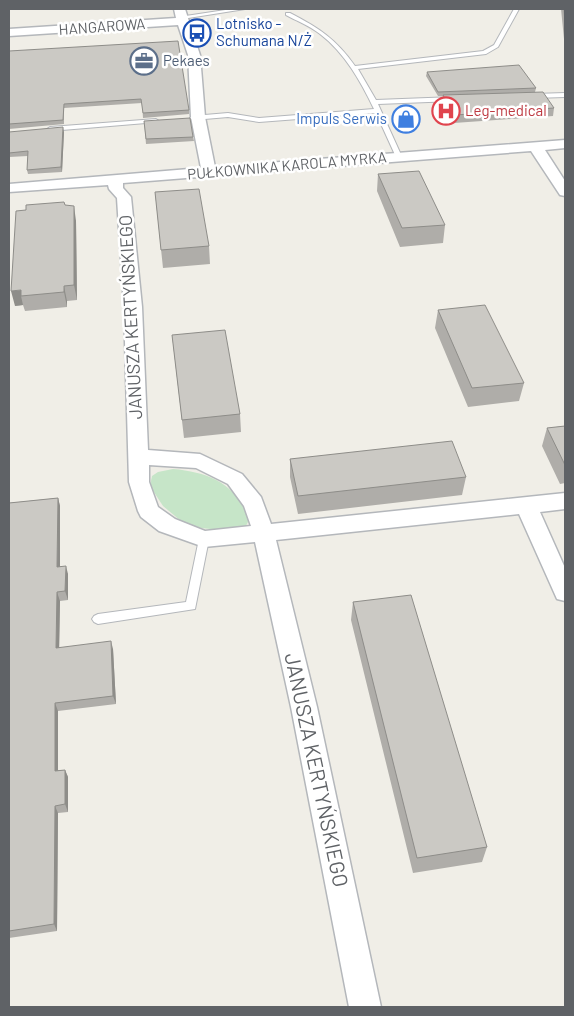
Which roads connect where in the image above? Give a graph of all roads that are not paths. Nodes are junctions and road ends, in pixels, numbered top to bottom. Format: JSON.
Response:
{"nodes":[{"id":1,"x":242,"y":9,"type":"edge"},
{"id":2,"x":516,"y":9,"type":"edge"},
{"id":3,"x":288,"y":14,"type":"dead end"},
{"id":4,"x":182,"y":16,"type":"edge"},
{"id":5,"x":9,"y":33,"type":"edge"},
{"id":6,"x":354,"y":68,"type":"junction"},
{"id":7,"x":565,"y":95,"type":"edge"},
{"id":8,"x":527,"y":97,"type":"edge"},
{"id":9,"x":461,"y":99,"type":"edge"},
{"id":10,"x":375,"y":102,"type":"junction"},
{"id":11,"x":378,"y":111,"type":"junction"},
{"id":12,"x":194,"y":118,"type":"junction"},
{"id":13,"x":160,"y":120,"type":"edge"},
{"id":14,"x":47,"y":129,"type":"edge"},
{"id":15,"x":565,"y":144,"type":"edge"},
{"id":16,"x":536,"y":146,"type":"junction"},
{"id":17,"x":399,"y":157,"type":"junction"},
{"id":18,"x":209,"y":172,"type":"junction"},
{"id":19,"x":115,"y":180,"type":"junction"},
{"id":20,"x":9,"y":188,"type":"edge"},
{"id":21,"x":565,"y":192,"type":"edge"},
{"id":22,"x":139,"y":457,"type":"junction"},
{"id":23,"x":565,"y":501,"type":"edge"},
{"id":24,"x":526,"y":505,"type":"junction"},
{"id":25,"x":264,"y":534,"type":"junction"},
{"id":26,"x":204,"y":539,"type":"junction"},
{"id":27,"x":565,"y":592,"type":"edge"},
{"id":28,"x":98,"y":619,"type":"dead end"},
{"id":29,"x":365,"y":1007,"type":"edge"}],
"edges":[{"from":1,"to":4,"type":"lane"},
{"from":2,"to":6,"type":"lane"},
{"from":3,"to":6,"type":"lane"},
{"from":4,"to":5,"type":"street","name":"HANGAROWA"},
{"from":4,"to":12,"type":"street"},
{"from":6,"to":10,"type":"lane"},
{"from":7,"to":8,"type":"lane"},
{"from":9,"to":10,"type":"lane"},
{"from":10,"to":11,"type":"lane"},
{"from":11,"to":12,"type":"lane"},
{"from":11,"to":17,"type":"lane"},
{"from":12,"to":18,"type":"street"},
{"from":13,"to":14,"type":"lane"},
{"from":15,"to":16,"type":"street","name":"PUŁKOWNIKA KAROLA MYRKA"},
{"from":16,"to":17,"type":"street","name":"PUŁKOWNIKA KAROLA MYRKA"},
{"from":16,"to":21,"type":"street"},
{"from":17,"to":18,"type":"street","name":"PUŁKOWNIKA KAROLA MYRKA"},
{"from":18,"to":19,"type":"street","name":"PUŁKOWNIKA KAROLA MYRKA"},
{"from":19,"to":20,"type":"street","name":"PUŁKOWNIKA KAROLA MYRKA"},
{"from":19,"to":22,"type":"street","name":"JANUSZA KERTYŃSKIEGO"},
{"from":22,"to":25,"type":"street","name":"JANUSZA KERTYŃSKIEGO"},
{"from":22,"to":26,"type":"street","name":"JANUSZA KERTYŃSKIEGO"},
{"from":23,"to":24,"type":"street"},
{"from":24,"to":25,"type":"street"},
{"from":24,"to":27,"type":"street"},
{"from":25,"to":26,"type":"street","name":"JANUSZA KERTYŃSKIEGO"},
{"from":25,"to":29,"type":"street","name":"JANUSZA KERTYŃSKIEGO"},
{"from":26,"to":28,"type":"lane"}]}
